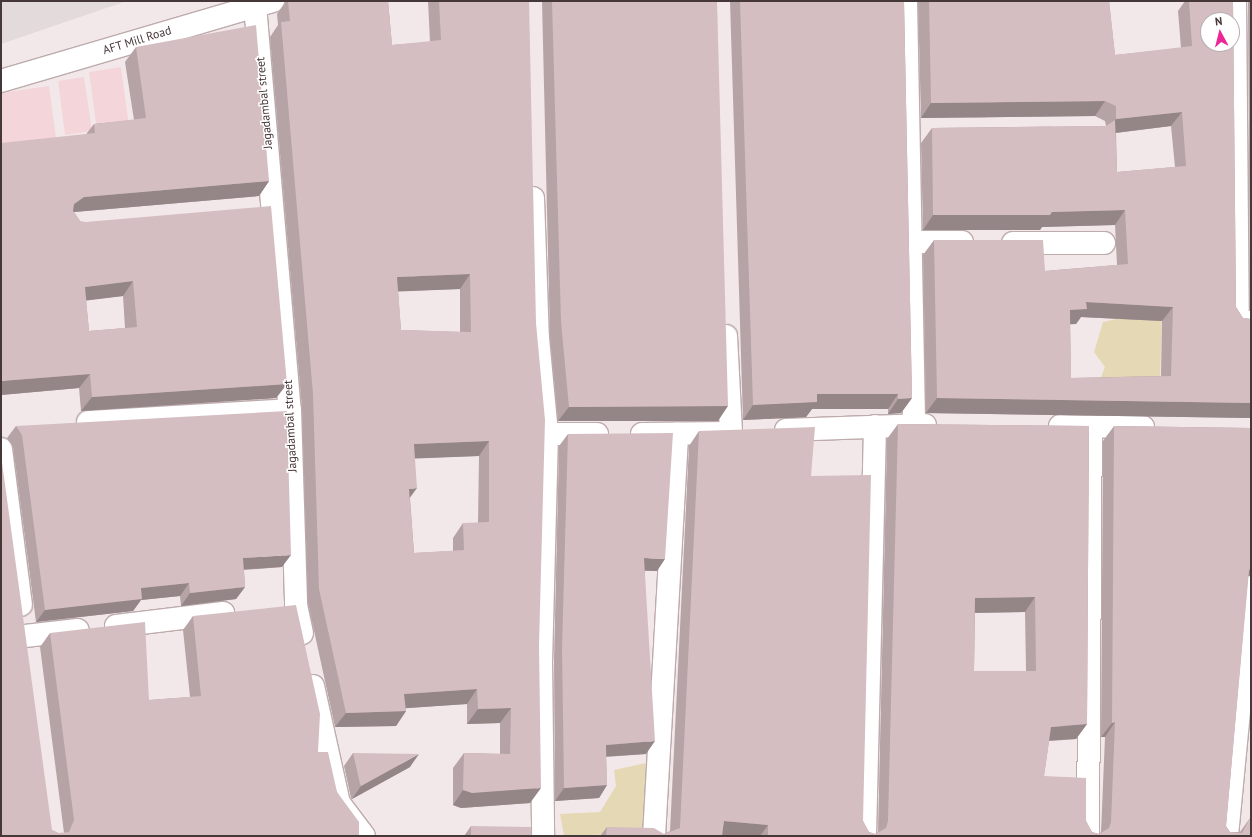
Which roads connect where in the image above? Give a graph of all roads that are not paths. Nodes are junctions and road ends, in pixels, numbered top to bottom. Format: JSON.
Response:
{"nodes":[{"id":1,"x":906,"y":1,"type":"edge"},
{"id":2,"x":1235,"y":1,"type":"edge"},
{"id":3,"x":264,"y":3,"type":"edge"},
{"id":4,"x":1243,"y":72,"type":"edge"},
{"id":5,"x":1,"y":81,"type":"edge"},
{"id":6,"x":910,"y":131,"type":"junction"},
{"id":7,"x":933,"y":131,"type":"edge"},
{"id":8,"x":533,"y":174,"type":"edge"},
{"id":9,"x":272,"y":207,"type":"junction"},
{"id":10,"x":248,"y":209,"type":"edge"},
{"id":11,"x":912,"y":242,"type":"junction"},
{"id":12,"x":1104,"y":243,"type":"dead end"},
{"id":13,"x":724,"y":315,"type":"edge"},
{"id":14,"x":1251,"y":322,"type":"edge"},
{"id":15,"x":290,"y":410,"type":"junction"},
{"id":16,"x":88,"y":422,"type":"edge"},
{"id":17,"x":914,"y":425,"type":"junction"},
{"id":18,"x":945,"y":425,"type":"edge"},
{"id":19,"x":875,"y":426,"type":"junction"},
{"id":20,"x":1037,"y":426,"type":"edge"},
{"id":21,"x":1091,"y":426,"type":"junction"},
{"id":22,"x":1166,"y":427,"type":"edge"},
{"id":23,"x":731,"y":433,"type":"junction"},
{"id":24,"x":547,"y":434,"type":"junction"},
{"id":25,"x":677,"y":434,"type":"junction"},
{"id":26,"x":1,"y":449,"type":"edge"},
{"id":27,"x":1251,"y":587,"type":"edge"},
{"id":28,"x":296,"y":605,"type":"junction"},
{"id":29,"x":272,"y":607,"type":"edge"},
{"id":30,"x":248,"y":610,"type":"edge"},
{"id":31,"x":26,"y":636,"type":"junction"},
{"id":32,"x":28,"y":659,"type":"edge"},
{"id":33,"x":364,"y":836,"type":"edge"},
{"id":34,"x":543,"y":836,"type":"edge"},
{"id":35,"x":654,"y":836,"type":"edge"},
{"id":36,"x":865,"y":836,"type":"edge"},
{"id":37,"x":1088,"y":836,"type":"edge"},
{"id":38,"x":1227,"y":836,"type":"edge"}],
"edges":[{"from":1,"to":6,"type":"street"},
{"from":2,"to":4,"type":"street"},
{"from":3,"to":5,"type":"street","name":"AFT Mill Road"},
{"from":3,"to":9,"type":"street","name":"Jagadambal street"},
{"from":4,"to":14,"type":"street"},
{"from":6,"to":7,"type":"street"},
{"from":6,"to":11,"type":"street"},
{"from":8,"to":24,"type":"street"},
{"from":9,"to":10,"type":"street"},
{"from":9,"to":15,"type":"street","name":"Jagadambal street"},
{"from":11,"to":12,"type":"street"},
{"from":11,"to":17,"type":"street"},
{"from":13,"to":23,"type":"street"},
{"from":15,"to":16,"type":"street"},
{"from":15,"to":28,"type":"street","name":"Jagadambal street"},
{"from":17,"to":18,"type":"street"},
{"from":17,"to":19,"type":"street"},
{"from":19,"to":23,"type":"street"},
{"from":19,"to":36,"type":"street"},
{"from":20,"to":21,"type":"street"},
{"from":21,"to":22,"type":"street"},
{"from":21,"to":37,"type":"street"},
{"from":23,"to":25,"type":"street"},
{"from":24,"to":25,"type":"street"},
{"from":24,"to":34,"type":"street"},
{"from":25,"to":35,"type":"street"},
{"from":26,"to":31,"type":"street"},
{"from":27,"to":38,"type":"street"},
{"from":28,"to":29,"type":"street"},
{"from":28,"to":33,"type":"street","name":"Jagadambal street"},
{"from":30,"to":31,"type":"street"},
{"from":31,"to":32,"type":"street"}]}
